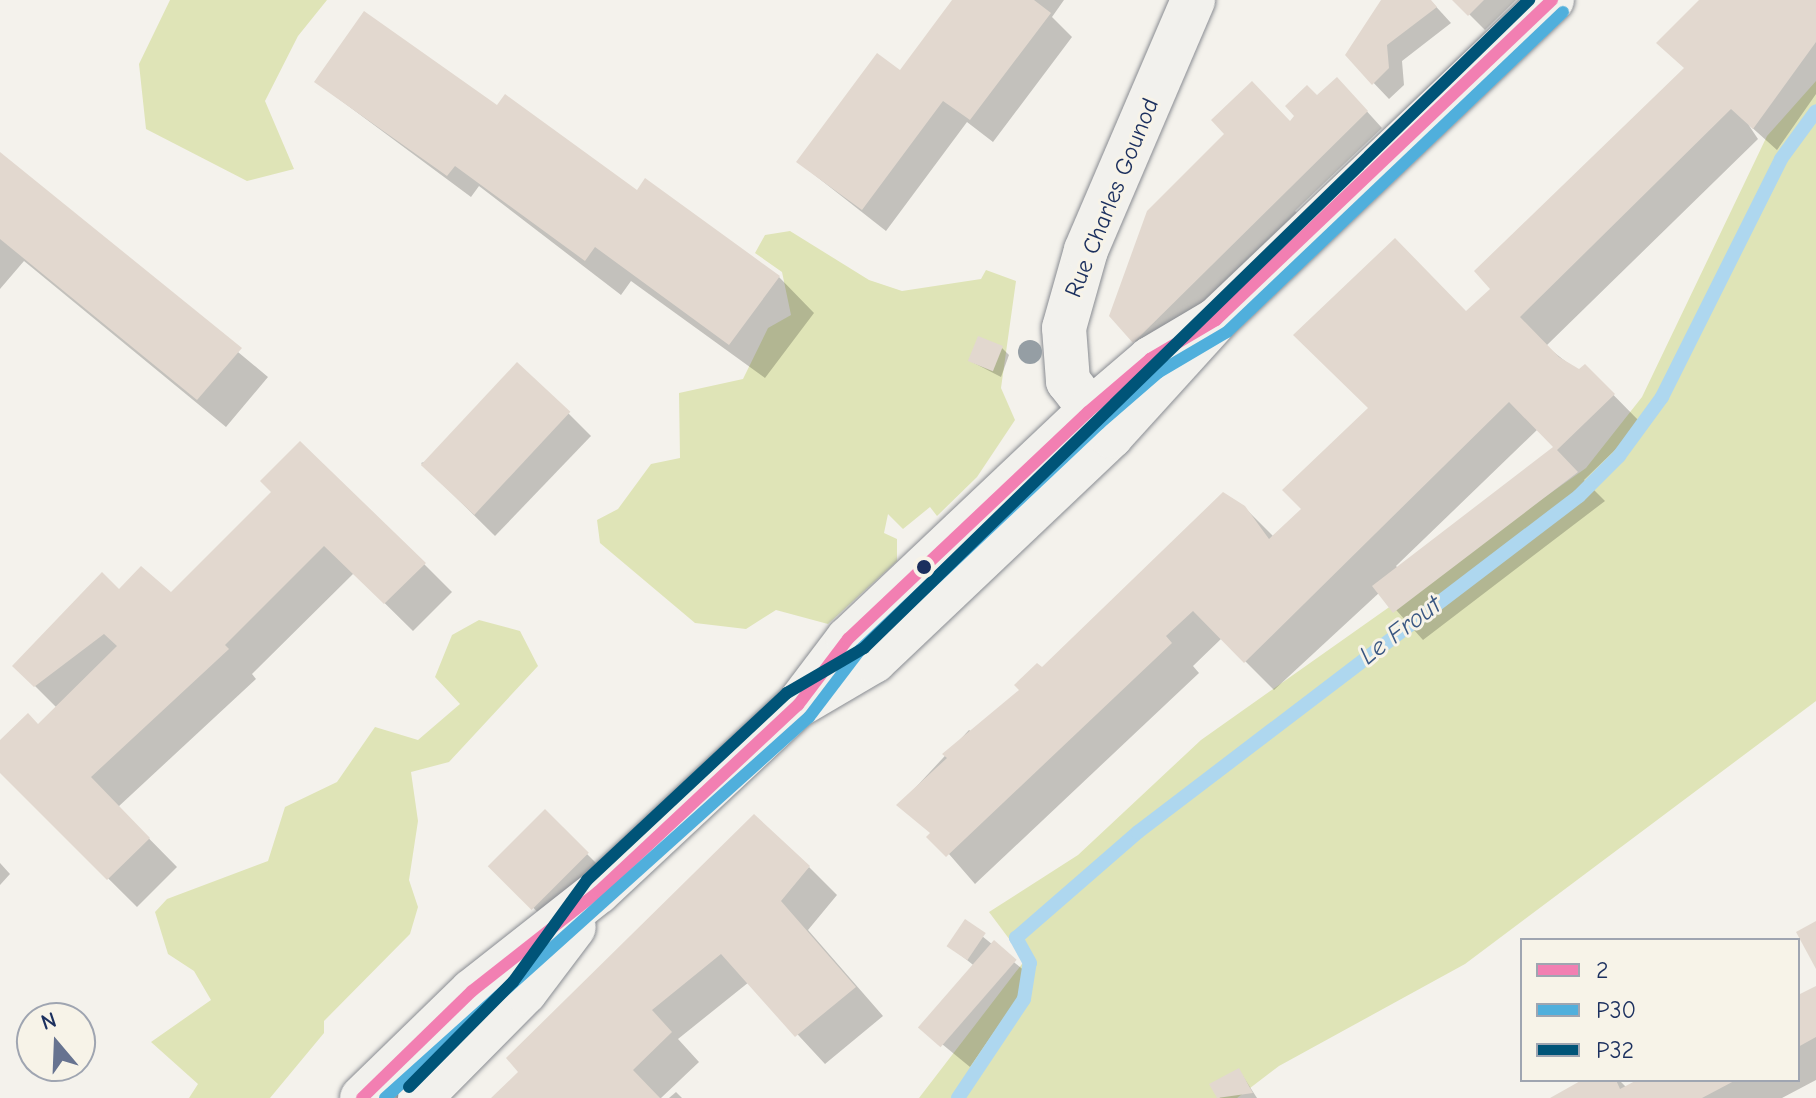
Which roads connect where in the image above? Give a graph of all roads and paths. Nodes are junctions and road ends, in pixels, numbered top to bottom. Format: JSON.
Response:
{"nodes":[{"id":1,"x":1193,"y":0,"type":"edge"},
{"id":2,"x":1552,"y":0,"type":"edge"},
{"id":3,"x":1100,"y":424,"type":"junction"},
{"id":4,"x":598,"y":892,"type":"junction"},
{"id":5,"x":362,"y":1098,"type":"edge"},
{"id":6,"x":420,"y":1098,"type":"edge"}],
"edges":[{"from":1,"to":3,"type":"main road","name":"Rue Charles Gounod"},
{"from":2,"to":3,"type":"main road"},
{"from":3,"to":4,"type":"main road"},
{"from":4,"to":5,"type":"main road"},
{"from":4,"to":6,"type":"main road"}]}
